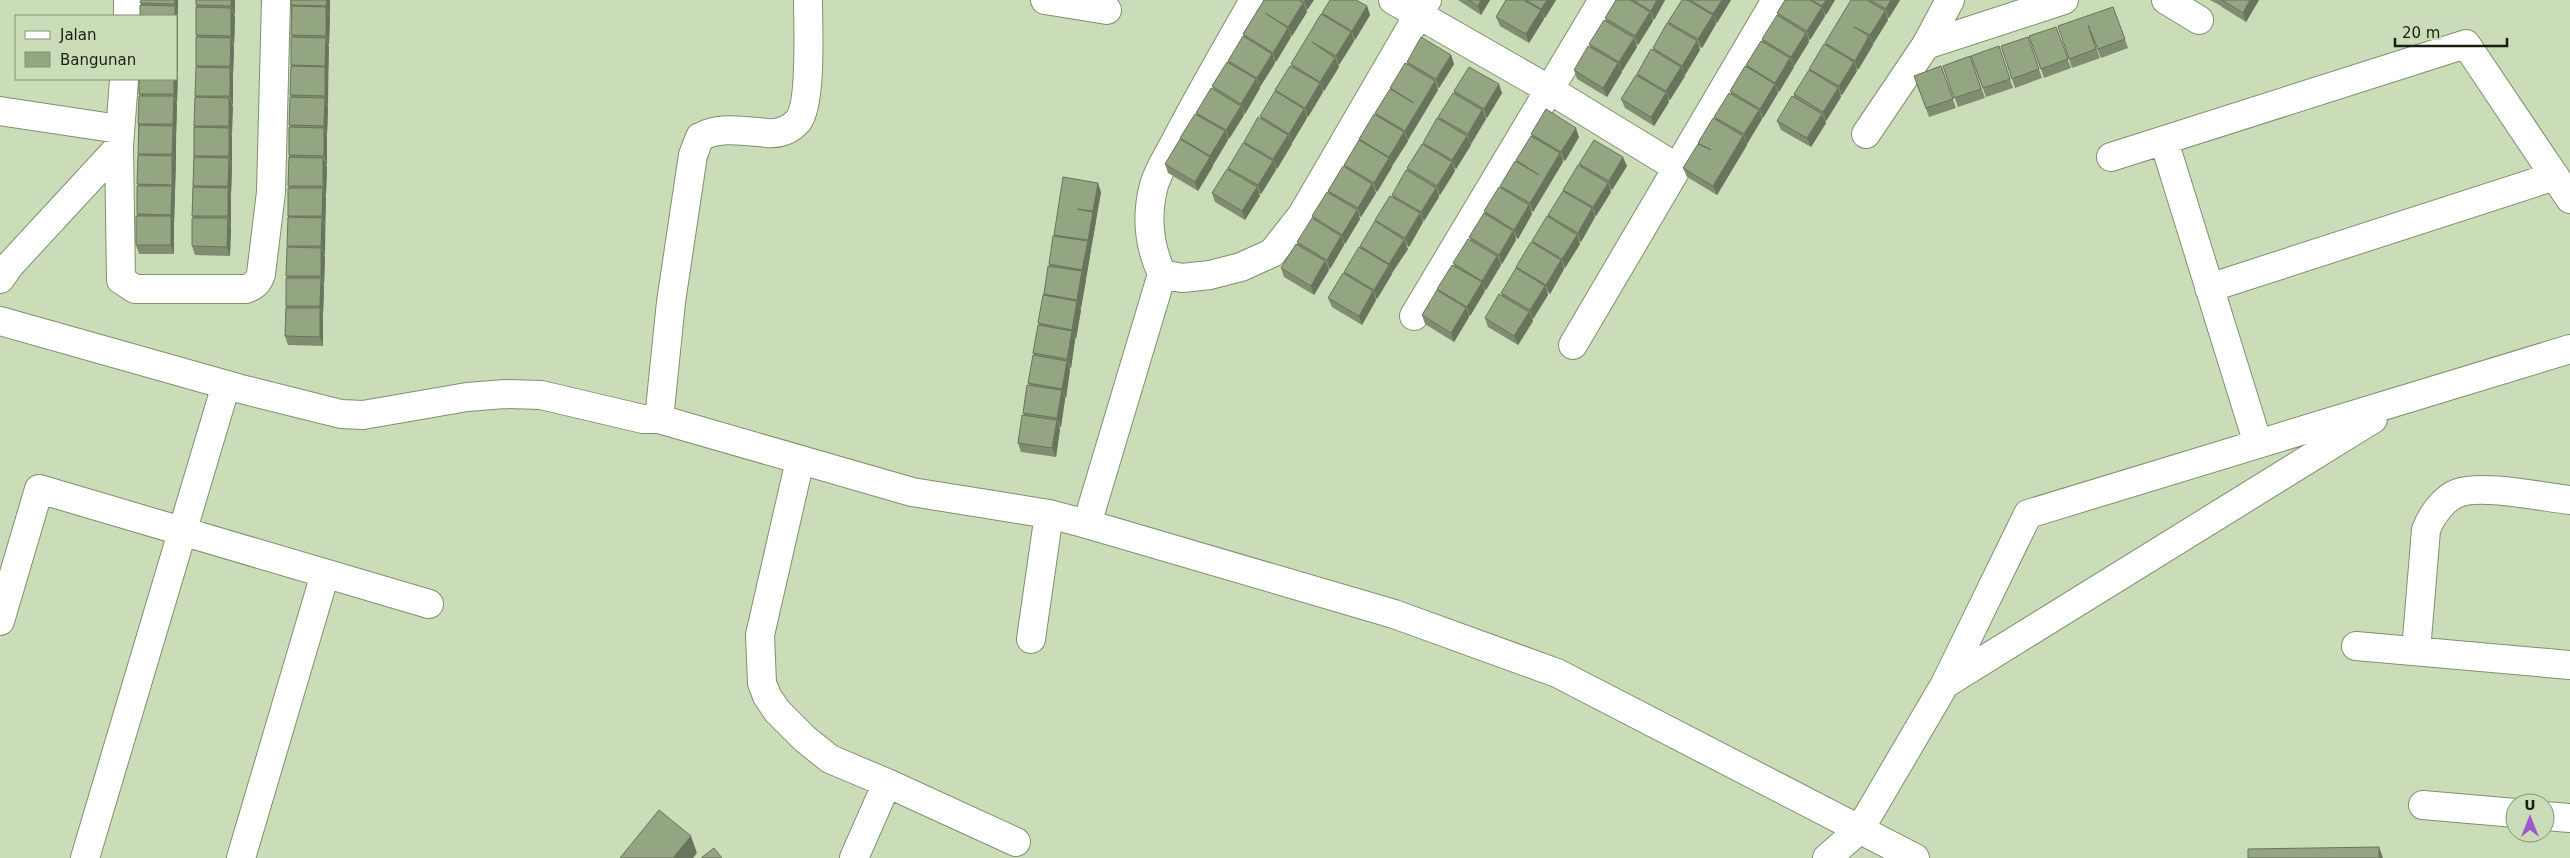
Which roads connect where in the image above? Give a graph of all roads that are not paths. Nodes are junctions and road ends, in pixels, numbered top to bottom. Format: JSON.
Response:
{"nodes":[{"id":1,"x":128,"y":0,"type":"edge"},
{"id":2,"x":276,"y":0,"type":"edge"},
{"id":3,"x":808,"y":0,"type":"edge"},
{"id":4,"x":1044,"y":0,"type":"edge"},
{"id":5,"x":1254,"y":0,"type":"edge"},
{"id":6,"x":1393,"y":0,"type":"edge"},
{"id":7,"x":1603,"y":0,"type":"edge"},
{"id":8,"x":1776,"y":0,"type":"edge"},
{"id":9,"x":1950,"y":0,"type":"edge"},
{"id":10,"x":2064,"y":0,"type":"edge"},
{"id":11,"x":2166,"y":0,"type":"edge"},
{"id":12,"x":1422,"y":8,"type":"edge"},
{"id":13,"x":1107,"y":10,"type":"dead end"},
{"id":14,"x":128,"y":15,"type":"edge"},
{"id":15,"x":2199,"y":20,"type":"dead end"},
{"id":16,"x":1926,"y":45,"type":"junction"},
{"id":17,"x":124,"y":80,"type":"edge"},
{"id":18,"x":1550,"y":90,"type":"junction"},
{"id":19,"x":0,"y":111,"type":"edge"},
{"id":20,"x":1866,"y":134,"type":"dead end"},
{"id":21,"x":119,"y":138,"type":"junction"},
{"id":22,"x":2164,"y":141,"type":"junction"},
{"id":23,"x":2111,"y":157,"type":"dead end"},
{"id":24,"x":1676,"y":167,"type":"junction"},
{"id":25,"x":2555,"y":176,"type":"junction"},
{"id":26,"x":2570,"y":199,"type":"edge"},
{"id":27,"x":4,"y":269,"type":"edge"},
{"id":28,"x":1162,"y":274,"type":"junction"},
{"id":29,"x":2209,"y":288,"type":"junction"},
{"id":30,"x":1414,"y":316,"type":"dead end"},
{"id":31,"x":0,"y":321,"type":"edge"},
{"id":32,"x":1573,"y":346,"type":"dead end"},
{"id":33,"x":2570,"y":349,"type":"edge"},
{"id":34,"x":226,"y":385,"type":"junction"},
{"id":35,"x":2405,"y":399,"type":"junction"},
{"id":36,"x":659,"y":419,"type":"junction"},
{"id":37,"x":2258,"y":444,"type":"junction"},
{"id":38,"x":800,"y":460,"type":"junction"},
{"id":39,"x":2570,"y":500,"type":"edge"},
{"id":40,"x":1049,"y":514,"type":"junction"},
{"id":41,"x":1087,"y":524,"type":"junction"},
{"id":42,"x":182,"y":531,"type":"junction"},
{"id":43,"x":325,"y":574,"type":"junction"},
{"id":44,"x":429,"y":604,"type":"dead end"},
{"id":45,"x":0,"y":621,"type":"edge"},
{"id":46,"x":1031,"y":639,"type":"dead end"},
{"id":47,"x":2356,"y":646,"type":"dead end"},
{"id":48,"x":2416,"y":651,"type":"junction"},
{"id":49,"x":2570,"y":665,"type":"edge"},
{"id":50,"x":1944,"y":684,"type":"junction"},
{"id":51,"x":887,"y":783,"type":"junction"},
{"id":52,"x":2423,"y":805,"type":"dead end"},
{"id":53,"x":2505,"y":813,"type":"edge"},
{"id":54,"x":2555,"y":817,"type":"edge"},
{"id":55,"x":2570,"y":818,"type":"edge"},
{"id":56,"x":1860,"y":829,"type":"junction"},
{"id":57,"x":1016,"y":842,"type":"dead end"},
{"id":58,"x":85,"y":858,"type":"edge"},
{"id":59,"x":241,"y":858,"type":"edge"},
{"id":60,"x":854,"y":858,"type":"edge"},
{"id":61,"x":1827,"y":858,"type":"edge"},
{"id":62,"x":1915,"y":858,"type":"edge"}],
"edges":[{"from":1,"to":14,"type":"street"},
{"from":2,"to":21,"type":"street"},
{"from":3,"to":36,"type":"street"},
{"from":4,"to":13,"type":"street"},
{"from":5,"to":28,"type":"street"},
{"from":6,"to":12,"type":"street"},
{"from":7,"to":18,"type":"street"},
{"from":8,"to":24,"type":"street"},
{"from":9,"to":16,"type":"street"},
{"from":10,"to":16,"type":"street"},
{"from":11,"to":15,"type":"street"},
{"from":12,"to":18,"type":"street"},
{"from":12,"to":28,"type":"street"},
{"from":16,"to":20,"type":"street"},
{"from":17,"to":21,"type":"street"},
{"from":18,"to":24,"type":"street"},
{"from":18,"to":30,"type":"street"},
{"from":19,"to":21,"type":"street"},
{"from":21,"to":27,"type":"street"},
{"from":22,"to":23,"type":"street"},
{"from":22,"to":25,"type":"street"},
{"from":22,"to":29,"type":"street"},
{"from":24,"to":32,"type":"street"},
{"from":25,"to":26,"type":"street"},
{"from":25,"to":29,"type":"street"},
{"from":28,"to":41,"type":"street"},
{"from":29,"to":37,"type":"street"},
{"from":31,"to":34,"type":"street"},
{"from":33,"to":35,"type":"street"},
{"from":34,"to":36,"type":"street"},
{"from":34,"to":42,"type":"street"},
{"from":35,"to":37,"type":"street"},
{"from":35,"to":50,"type":"street"},
{"from":36,"to":38,"type":"street"},
{"from":37,"to":50,"type":"street"},
{"from":38,"to":40,"type":"street"},
{"from":38,"to":51,"type":"street"},
{"from":39,"to":48,"type":"street"},
{"from":40,"to":41,"type":"street"},
{"from":40,"to":46,"type":"street"},
{"from":41,"to":56,"type":"street"},
{"from":42,"to":43,"type":"street"},
{"from":42,"to":45,"type":"street"},
{"from":42,"to":58,"type":"street"},
{"from":43,"to":44,"type":"street"},
{"from":43,"to":59,"type":"street"},
{"from":47,"to":48,"type":"street"},
{"from":48,"to":49,"type":"street"},
{"from":50,"to":56,"type":"street"},
{"from":51,"to":57,"type":"street"},
{"from":51,"to":60,"type":"street"},
{"from":52,"to":53,"type":"street"},
{"from":54,"to":55,"type":"street"},
{"from":56,"to":61,"type":"street"},
{"from":56,"to":62,"type":"street"}]}
